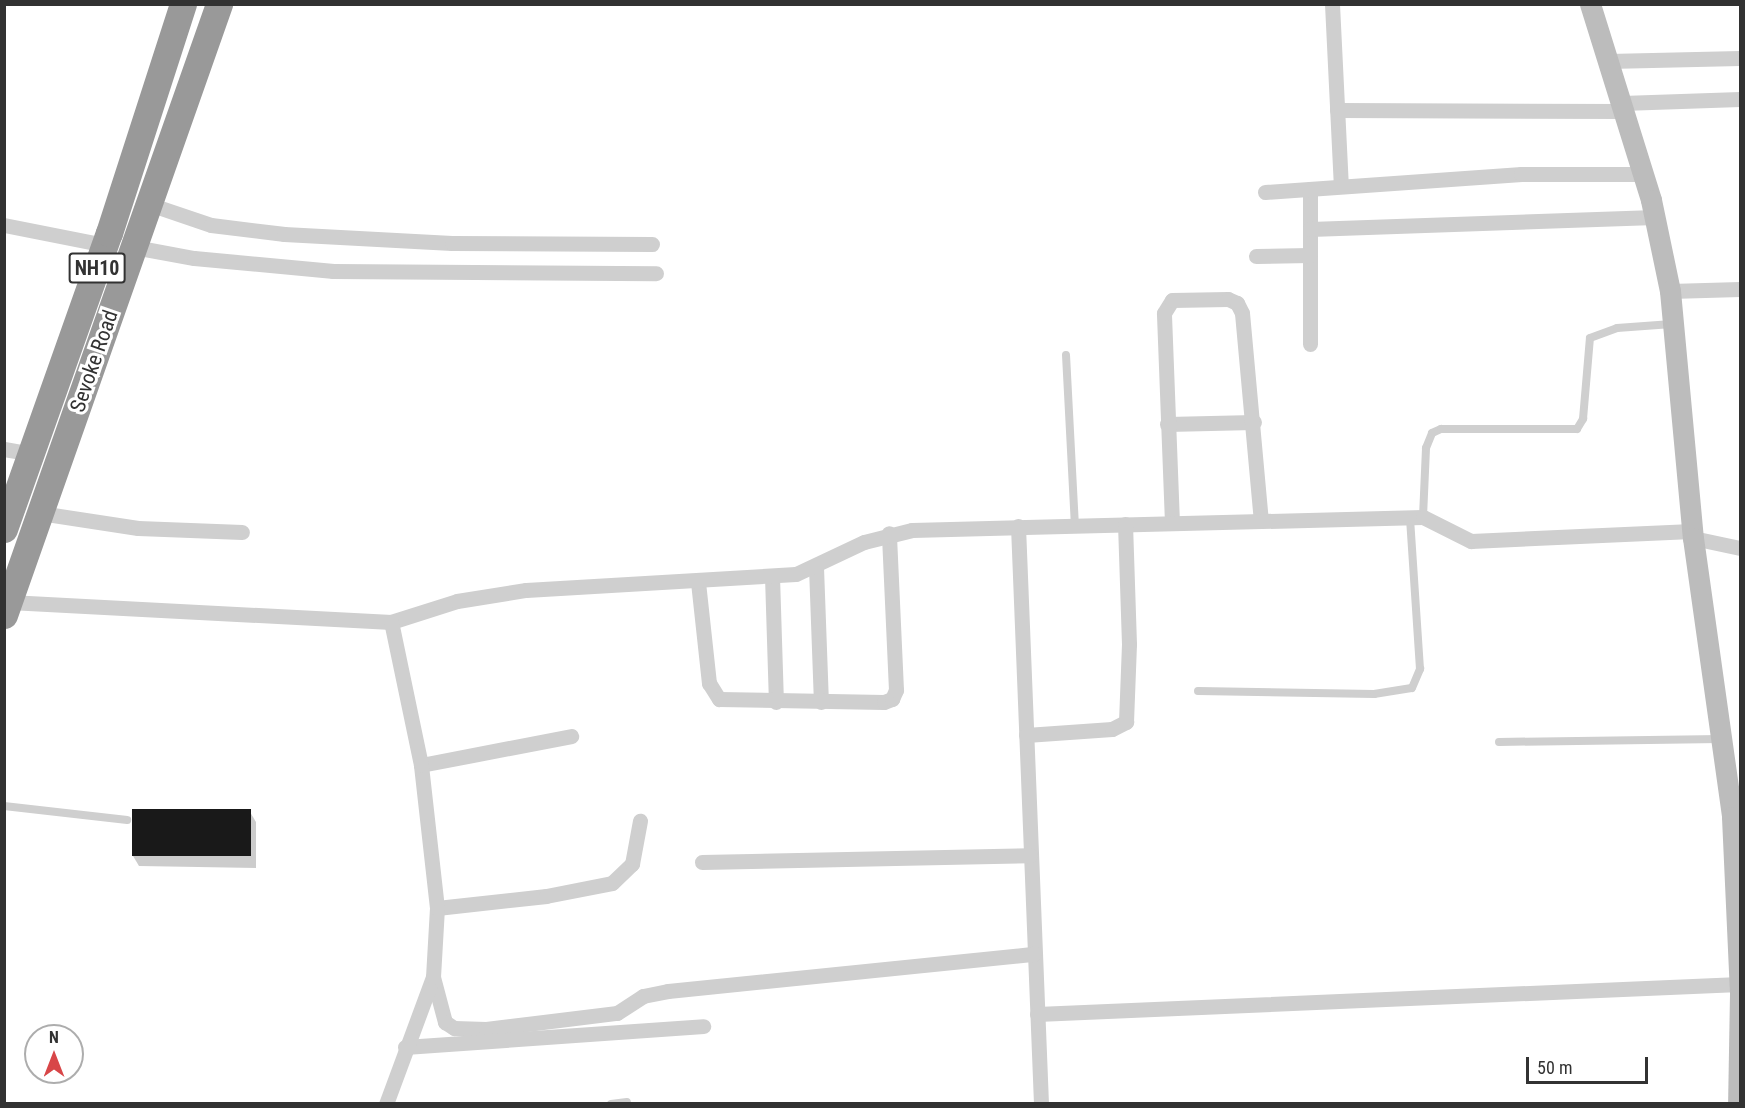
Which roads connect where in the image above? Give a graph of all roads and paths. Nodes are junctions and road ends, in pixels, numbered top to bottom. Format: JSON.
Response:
{"nodes":[{"id":1,"x":183,"y":4,"type":"edge"},
{"id":2,"x":219,"y":4,"type":"edge"},
{"id":3,"x":1332,"y":4,"type":"edge"},
{"id":4,"x":1590,"y":4,"type":"edge"},
{"id":5,"x":1740,"y":58,"type":"edge"},
{"id":6,"x":1608,"y":61,"type":"junction"},
{"id":7,"x":1740,"y":99,"type":"edge"},
{"id":8,"x":1623,"y":107,"type":"junction"},
{"id":9,"x":1337,"y":110,"type":"junction"},
{"id":10,"x":1643,"y":174,"type":"junction"},
{"id":11,"x":1341,"y":186,"type":"junction"},
{"id":12,"x":1310,"y":189,"type":"junction"},
{"id":13,"x":1265,"y":192,"type":"dead end"},
{"id":14,"x":149,"y":204,"type":"junction"},
{"id":15,"x":1655,"y":217,"type":"junction"},
{"id":16,"x":4,"y":225,"type":"edge"},
{"id":17,"x":1310,"y":229,"type":"junction"},
{"id":18,"x":652,"y":244,"type":"dead end"},
{"id":19,"x":105,"y":245,"type":"junction"},
{"id":20,"x":134,"y":247,"type":"junction"},
{"id":21,"x":1310,"y":255,"type":"junction"},
{"id":22,"x":1256,"y":256,"type":"dead end"},
{"id":23,"x":656,"y":273,"type":"dead end"},
{"id":24,"x":1740,"y":290,"type":"edge"},
{"id":25,"x":1670,"y":291,"type":"junction"},
{"id":26,"x":1673,"y":323,"type":"junction"},
{"id":27,"x":1310,"y":344,"type":"dead end"},
{"id":28,"x":1066,"y":355,"type":"dead end"},
{"id":29,"x":1254,"y":422,"type":"junction"},
{"id":30,"x":1167,"y":424,"type":"junction"},
{"id":31,"x":4,"y":449,"type":"edge"},
{"id":32,"x":31,"y":454,"type":"junction"},
{"id":33,"x":40,"y":513,"type":"junction"},
{"id":34,"x":1416,"y":517,"type":"junction"},
{"id":35,"x":1262,"y":520,"type":"junction"},
{"id":36,"x":1172,"y":523,"type":"junction"},
{"id":37,"x":1125,"y":524,"type":"junction"},
{"id":38,"x":1075,"y":525,"type":"junction"},
{"id":39,"x":1018,"y":526,"type":"junction"},
{"id":40,"x":4,"y":529,"type":"edge"},
{"id":41,"x":242,"y":532,"type":"dead end"},
{"id":42,"x":889,"y":533,"type":"junction"},
{"id":43,"x":1693,"y":535,"type":"junction"},
{"id":44,"x":1740,"y":548,"type":"edge"},
{"id":45,"x":816,"y":567,"type":"junction"},
{"id":46,"x":772,"y":576,"type":"junction"},
{"id":47,"x":698,"y":582,"type":"junction"},
{"id":48,"x":7,"y":609,"type":"edge"},
{"id":49,"x":391,"y":622,"type":"junction"},
{"id":50,"x":1198,"y":691,"type":"dead end"},
{"id":51,"x":776,"y":702,"type":"junction"},
{"id":52,"x":821,"y":702,"type":"junction"},
{"id":53,"x":1026,"y":735,"type":"junction"},
{"id":54,"x":571,"y":736,"type":"dead end"},
{"id":55,"x":1721,"y":739,"type":"junction"},
{"id":56,"x":1498,"y":742,"type":"dead end"},
{"id":57,"x":421,"y":765,"type":"junction"},
{"id":58,"x":4,"y":806,"type":"edge"},
{"id":59,"x":127,"y":819,"type":"dead end"},
{"id":60,"x":640,"y":821,"type":"dead end"},
{"id":61,"x":1737,"y":843,"type":"edge"},
{"id":62,"x":1030,"y":855,"type":"junction"},
{"id":63,"x":702,"y":862,"type":"dead end"},
{"id":64,"x":437,"y":908,"type":"junction"},
{"id":65,"x":1034,"y":954,"type":"junction"},
{"id":66,"x":434,"y":977,"type":"junction"},
{"id":67,"x":1740,"y":990,"type":"edge"},
{"id":68,"x":1037,"y":1014,"type":"junction"},
{"id":69,"x":703,"y":1026,"type":"dead end"},
{"id":70,"x":405,"y":1047,"type":"junction"},
{"id":71,"x":1740,"y":1057,"type":"edge"},
{"id":72,"x":627,"y":1102,"type":"dead end"},
{"id":73,"x":386,"y":1104,"type":"edge"},
{"id":74,"x":611,"y":1104,"type":"edge"},
{"id":75,"x":1041,"y":1104,"type":"edge"},
{"id":76,"x":1738,"y":1104,"type":"edge"}],
"edges":[{"from":1,"to":19,"type":"highway","name":"Sevoke Road","number":"NH10"},
{"from":2,"to":14,"type":"highway","name":"Sevoke Road"},
{"from":3,"to":9,"type":"street"},
{"from":4,"to":6,"type":"street"},
{"from":5,"to":6,"type":"street"},
{"from":6,"to":8,"type":"street"},
{"from":7,"to":8,"type":"street"},
{"from":8,"to":9,"type":"street"},
{"from":8,"to":10,"type":"street"},
{"from":9,"to":11,"type":"street"},
{"from":10,"to":11,"type":"street"},
{"from":10,"to":15,"type":"street"},
{"from":11,"to":12,"type":"street"},
{"from":12,"to":13,"type":"street"},
{"from":12,"to":17,"type":"street"},
{"from":14,"to":18,"type":"street"},
{"from":14,"to":20,"type":"highway","name":"Sevoke Road"},
{"from":15,"to":17,"type":"street"},
{"from":15,"to":25,"type":"street"},
{"from":16,"to":19,"type":"street"},
{"from":17,"to":21,"type":"street"},
{"from":19,"to":32,"type":"highway","name":"Sevoke Road","number":"NH10"},
{"from":20,"to":23,"type":"street"},
{"from":20,"to":33,"type":"highway","name":"Sevoke Road"},
{"from":21,"to":22,"type":"street"},
{"from":21,"to":27,"type":"street"},
{"from":24,"to":25,"type":"street"},
{"from":25,"to":26,"type":"street"},
{"from":26,"to":34,"type":"lane"},
{"from":26,"to":43,"type":"street"},
{"from":28,"to":38,"type":"lane"},
{"from":29,"to":30,"type":"street"},
{"from":29,"to":30,"type":"street"},
{"from":29,"to":35,"type":"street"},
{"from":30,"to":36,"type":"street"},
{"from":31,"to":32,"type":"street"},
{"from":32,"to":40,"type":"highway","name":"Sevoke Road","number":"NH10"},
{"from":33,"to":41,"type":"street"},
{"from":33,"to":48,"type":"highway","name":"Sevoke Road"},
{"from":34,"to":35,"type":"street"},
{"from":34,"to":43,"type":"street"},
{"from":34,"to":50,"type":"lane"},
{"from":35,"to":36,"type":"street"},
{"from":36,"to":37,"type":"street"},
{"from":37,"to":38,"type":"street"},
{"from":37,"to":53,"type":"street"},
{"from":38,"to":39,"type":"street"},
{"from":39,"to":42,"type":"street"},
{"from":39,"to":53,"type":"street"},
{"from":42,"to":45,"type":"street"},
{"from":42,"to":52,"type":"street"},
{"from":43,"to":44,"type":"street"},
{"from":43,"to":55,"type":"street"},
{"from":45,"to":46,"type":"street"},
{"from":45,"to":52,"type":"street"},
{"from":46,"to":47,"type":"street"},
{"from":46,"to":51,"type":"street"},
{"from":47,"to":49,"type":"street"},
{"from":47,"to":51,"type":"street"},
{"from":48,"to":49,"type":"street"},
{"from":49,"to":57,"type":"street"},
{"from":51,"to":52,"type":"street"},
{"from":53,"to":62,"type":"street"},
{"from":54,"to":57,"type":"street"},
{"from":55,"to":56,"type":"lane"},
{"from":55,"to":61,"type":"street"},
{"from":57,"to":64,"type":"street"},
{"from":58,"to":59,"type":"lane"},
{"from":60,"to":64,"type":"street"},
{"from":61,"to":67,"type":"street"},
{"from":62,"to":63,"type":"street"},
{"from":62,"to":65,"type":"street"},
{"from":64,"to":66,"type":"street"},
{"from":65,"to":66,"type":"street"},
{"from":65,"to":68,"type":"street"},
{"from":66,"to":70,"type":"street"},
{"from":67,"to":68,"type":"street"},
{"from":67,"to":71,"type":"street"},
{"from":68,"to":75,"type":"street"},
{"from":69,"to":70,"type":"street"},
{"from":70,"to":73,"type":"street"},
{"from":71,"to":76,"type":"street"},
{"from":72,"to":74,"type":"lane"}]}
